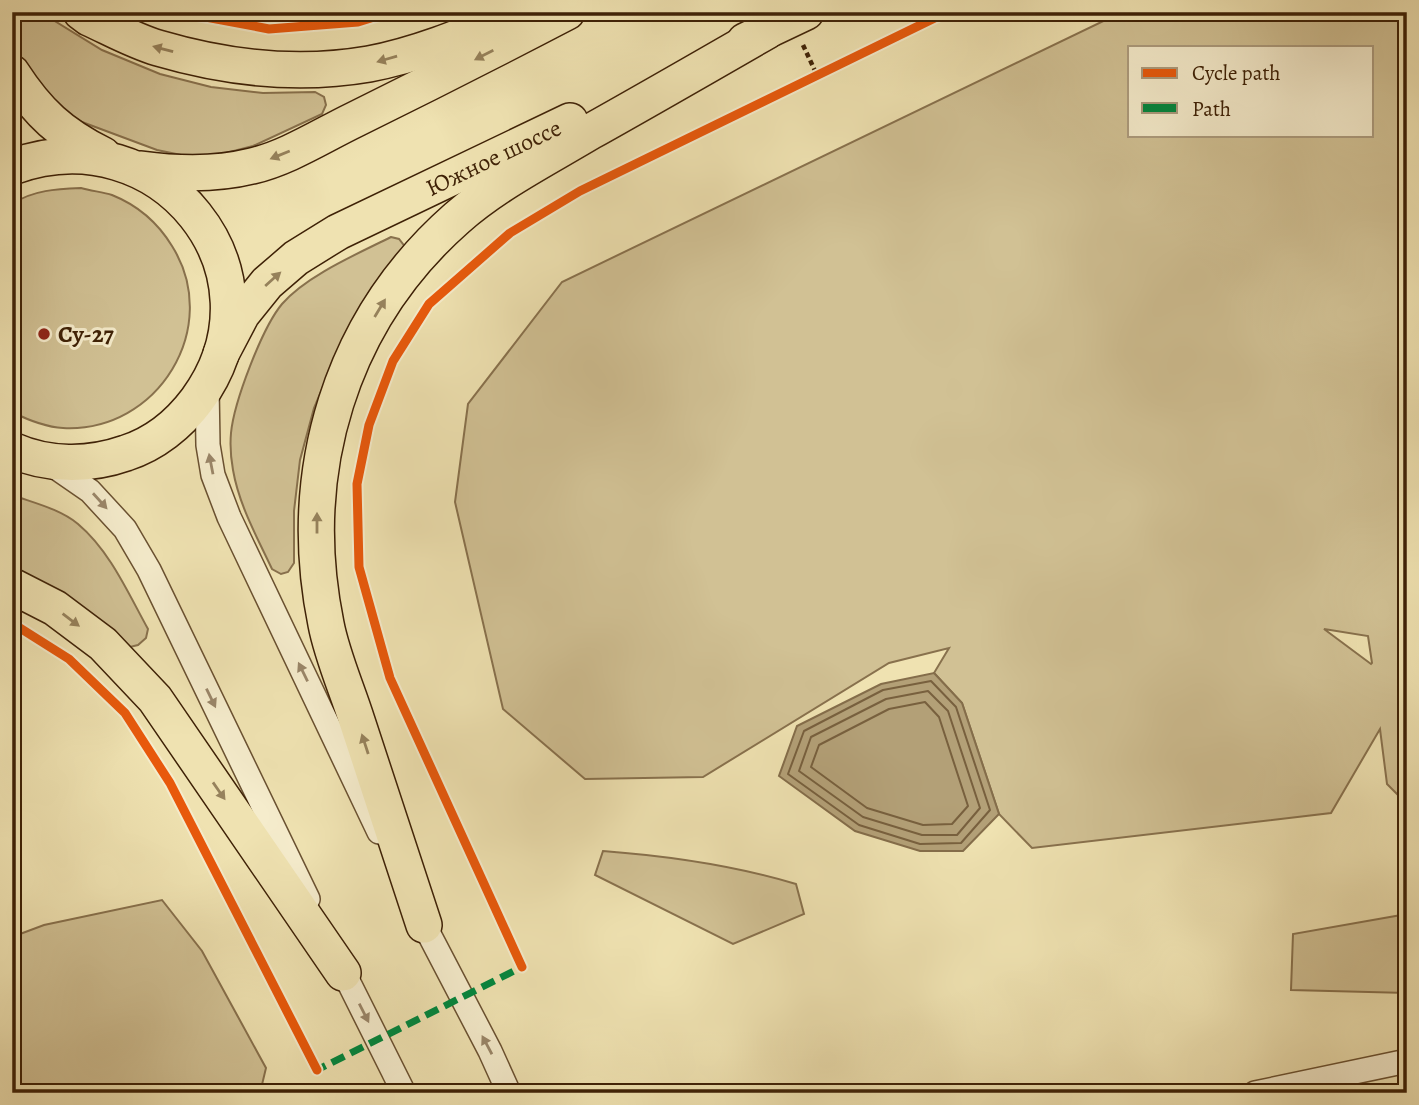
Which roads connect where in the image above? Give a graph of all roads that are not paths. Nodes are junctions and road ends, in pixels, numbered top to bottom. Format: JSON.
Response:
{"nodes":[{"id":1,"x":81,"y":12,"type":"edge"},
{"id":2,"x":521,"y":12,"type":"edge"},
{"id":3,"x":567,"y":12,"type":"edge"},
{"id":4,"x":806,"y":12,"type":"edge"},
{"id":5,"x":767,"y":31,"type":"junction"},
{"id":6,"x":12,"y":73,"type":"edge"},
{"id":7,"x":126,"y":164,"type":"junction"},
{"id":8,"x":12,"y":167,"type":"edge"},
{"id":9,"x":221,"y":354,"type":"junction"},
{"id":10,"x":207,"y":386,"type":"junction"},
{"id":11,"x":21,"y":454,"type":"edge"},
{"id":12,"x":12,"y":586,"type":"edge"},
{"id":13,"x":424,"y":925,"type":"junction"},
{"id":14,"x":343,"y":973,"type":"junction"},
{"id":15,"x":1407,"y":1061,"type":"edge"},
{"id":16,"x":404,"y":1093,"type":"edge"},
{"id":17,"x":509,"y":1093,"type":"edge"},
{"id":18,"x":1255,"y":1093,"type":"edge"}],
"edges":[{"from":2,"to":1,"type":"main road","one_way":true},
{"from":3,"to":7,"type":"main road","name":"Южное шоссе","one_way":true},
{"from":4,"to":5,"type":"main road","name":"Южное шоссе"},
{"from":9,"to":5,"type":"main road","name":"Южное шоссе","one_way":true},
{"from":13,"to":5,"type":"main road","one_way":true},
{"from":6,"to":7,"type":"main road"},
{"from":7,"to":8,"type":"main road","name":"Южное шоссе"},
{"from":7,"to":9,"type":"main road","name":"Южное шоссе"},
{"from":9,"to":10,"type":"main road","name":"Южное шоссе"},
{"from":10,"to":11,"type":"main road","name":"Южное шоссе"},
{"from":13,"to":10,"type":"street","one_way":true},
{"from":11,"to":14,"type":"street","one_way":true},
{"from":12,"to":14,"type":"main road","one_way":true},
{"from":17,"to":13,"type":"street","one_way":true},
{"from":14,"to":16,"type":"street","one_way":true},
{"from":15,"to":18,"type":"street"}]}
